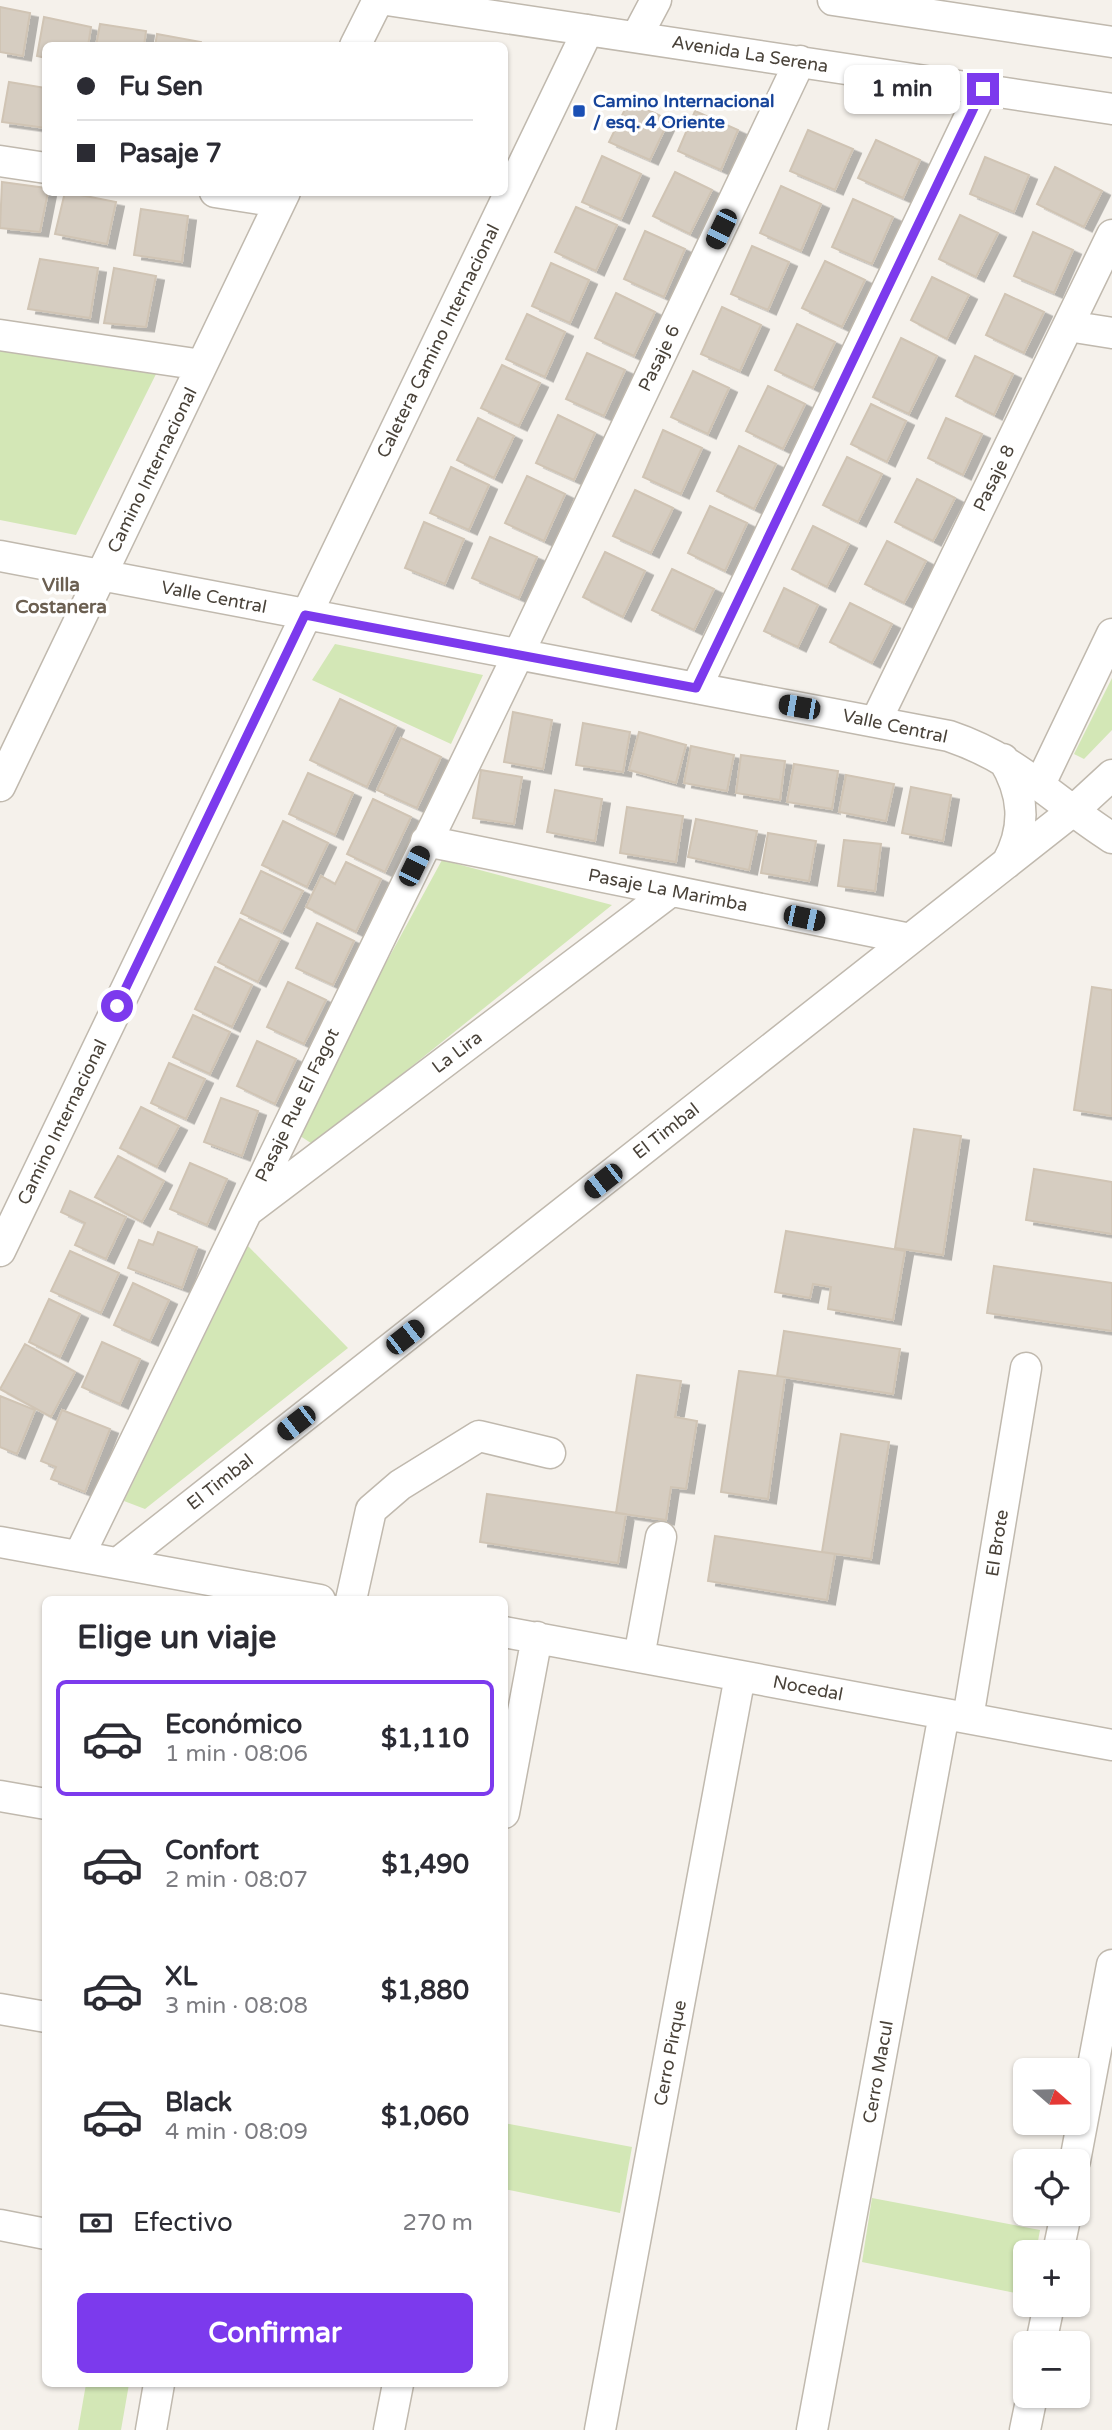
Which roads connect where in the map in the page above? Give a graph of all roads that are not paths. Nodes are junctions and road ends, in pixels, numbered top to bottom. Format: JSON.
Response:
{"nodes":[{"id":1,"x":377,"y":0,"type":"edge"},
{"id":2,"x":387,"y":0,"type":"edge"},
{"id":3,"x":656,"y":0,"type":"edge"},
{"id":4,"x":833,"y":0,"type":"edge"},
{"id":5,"x":890,"y":4,"type":"edge"},
{"id":6,"x":934,"y":8,"type":"edge"},
{"id":7,"x":588,"y":30,"type":"junction"},
{"id":8,"x":637,"y":37,"type":"junction"},
{"id":9,"x":357,"y":42,"type":"edge"},
{"id":10,"x":1112,"y":42,"type":"edge"},
{"id":11,"x":800,"y":61,"type":"junction"},
{"id":12,"x":983,"y":89,"type":"junction"},
{"id":13,"x":1112,"y":109,"type":"edge"},
{"id":14,"x":0,"y":161,"type":"edge"},
{"id":15,"x":42,"y":167,"type":"edge"},
{"id":16,"x":508,"y":195,"type":"edge"},
{"id":17,"x":508,"y":196,"type":"edge"},
{"id":18,"x":283,"y":197,"type":"edge"},
{"id":19,"x":1112,"y":235,"type":"edge"},
{"id":20,"x":1068,"y":326,"type":"junction"},
{"id":21,"x":1112,"y":333,"type":"edge"},
{"id":22,"x":0,"y":334,"type":"edge"},
{"id":23,"x":202,"y":365,"type":"junction"},
{"id":24,"x":0,"y":556,"type":"edge"},
{"id":25,"x":101,"y":575,"type":"junction"},
{"id":26,"x":305,"y":615,"type":"junction"},
{"id":27,"x":1112,"y":634,"type":"edge"},
{"id":28,"x":517,"y":655,"type":"junction"},
{"id":29,"x":696,"y":688,"type":"junction"},
{"id":30,"x":876,"y":721,"type":"junction"},
{"id":31,"x":1003,"y":758,"type":"junction"},
{"id":32,"x":1112,"y":775,"type":"edge"},
{"id":33,"x":1040,"y":784,"type":"junction"},
{"id":34,"x":0,"y":786,"type":"edge"},
{"id":35,"x":1074,"y":810,"type":"junction"},
{"id":36,"x":1112,"y":838,"type":"edge"},
{"id":37,"x":426,"y":841,"type":"junction"},
{"id":38,"x":1006,"y":864,"type":"junction"},
{"id":39,"x":671,"y":891,"type":"junction"},
{"id":40,"x":910,"y":939,"type":"junction"},
{"id":41,"x":244,"y":1213,"type":"junction"},
{"id":42,"x":0,"y":1251,"type":"edge"},
{"id":43,"x":1026,"y":1368,"type":"dead end"},
{"id":44,"x":550,"y":1453,"type":"dead end"},
{"id":45,"x":661,"y":1537,"type":"dead end"},
{"id":46,"x":0,"y":1542,"type":"edge"},
{"id":47,"x":79,"y":1556,"type":"junction"},
{"id":48,"x":118,"y":1563,"type":"junction"},
{"id":49,"x":293,"y":1596,"type":"edge"},
{"id":50,"x":352,"y":1596,"type":"edge"},
{"id":51,"x":508,"y":1633,"type":"edge"},
{"id":52,"x":537,"y":1637,"type":"junction"},
{"id":53,"x":639,"y":1657,"type":"junction"},
{"id":54,"x":740,"y":1676,"type":"junction"},
{"id":55,"x":956,"y":1716,"type":"junction"},
{"id":56,"x":1112,"y":1745,"type":"edge"},
{"id":57,"x":508,"y":1792,"type":"edge"},
{"id":58,"x":0,"y":1796,"type":"edge"},
{"id":59,"x":42,"y":1803,"type":"edge"},
{"id":60,"x":1112,"y":1965,"type":"edge"},
{"id":61,"x":0,"y":2009,"type":"edge"},
{"id":62,"x":42,"y":2016,"type":"edge"},
{"id":63,"x":1077,"y":2149,"type":"edge"},
{"id":64,"x":0,"y":2225,"type":"edge"},
{"id":65,"x":42,"y":2233,"type":"edge"},
{"id":66,"x":158,"y":2387,"type":"edge"},
{"id":67,"x":397,"y":2387,"type":"edge"},
{"id":68,"x":1030,"y":2408,"type":"edge"},
{"id":69,"x":151,"y":2430,"type":"edge"},
{"id":70,"x":389,"y":2430,"type":"edge"},
{"id":71,"x":600,"y":2430,"type":"edge"},
{"id":72,"x":812,"y":2430,"type":"edge"},
{"id":73,"x":1025,"y":2430,"type":"edge"}],
"edges":[{"from":1,"to":9,"type":"street"},
{"from":2,"to":7,"type":"street","name":"Avenida La Serena"},
{"from":3,"to":8,"type":"street"},
{"from":4,"to":5,"type":"street"},
{"from":5,"to":6,"type":"street"},
{"from":6,"to":10,"type":"street"},
{"from":7,"to":8,"type":"street","name":"Avenida La Serena"},
{"from":7,"to":16,"type":"street","name":"Caletera Camino Internacional"},
{"from":8,"to":11,"type":"street","name":"Avenida La Serena"},
{"from":11,"to":12,"type":"street","name":"Avenida La Serena"},
{"from":11,"to":28,"type":"street","name":"Pasaje 6"},
{"from":12,"to":13,"type":"street","name":"Avenida La Serena"},
{"from":12,"to":29,"type":"street"},
{"from":14,"to":15,"type":"street"},
{"from":17,"to":26,"type":"street","name":"Caletera Camino Internacional"},
{"from":18,"to":23,"type":"street","name":"Camino Internacional"},
{"from":19,"to":20,"type":"street","name":"Pasaje 8"},
{"from":20,"to":21,"type":"street"},
{"from":20,"to":30,"type":"street","name":"Pasaje 8"},
{"from":22,"to":23,"type":"street"},
{"from":23,"to":25,"type":"street","name":"Camino Internacional"},
{"from":24,"to":25,"type":"street","name":"Valle Central"},
{"from":25,"to":26,"type":"street","name":"Valle Central"},
{"from":25,"to":34,"type":"street","name":"Camino Internacional"},
{"from":26,"to":28,"type":"street","name":"Valle Central"},
{"from":26,"to":42,"type":"street","name":"Camino Internacional"},
{"from":27,"to":33,"type":"street"},
{"from":28,"to":29,"type":"street","name":"Valle Central"},
{"from":28,"to":37,"type":"street","name":"Pasaje Rue El Fagot"},
{"from":29,"to":30,"type":"street","name":"Valle Central"},
{"from":30,"to":31,"type":"street","name":"Valle Central"},
{"from":31,"to":33,"type":"street","name":"Valle Central"},
{"from":31,"to":38,"type":"street"},
{"from":32,"to":35,"type":"street","name":"El Timbal"},
{"from":33,"to":35,"type":"street","name":"Valle Central"},
{"from":35,"to":36,"type":"street","name":"Valle Central"},
{"from":35,"to":38,"type":"street","name":"El Timbal"},
{"from":37,"to":39,"type":"street","name":"Pasaje La Marimba"},
{"from":37,"to":41,"type":"street","name":"Pasaje Rue El Fagot"},
{"from":38,"to":40,"type":"street","name":"El Timbal"},
{"from":39,"to":40,"type":"street","name":"Pasaje La Marimba"},
{"from":39,"to":41,"type":"street","name":"La Lira"},
{"from":40,"to":48,"type":"street","name":"El Timbal"},
{"from":41,"to":47,"type":"street","name":"Pasaje Rue El Fagot"},
{"from":43,"to":55,"type":"street","name":"El Brote"},
{"from":44,"to":50,"type":"street"},
{"from":45,"to":53,"type":"street"},
{"from":46,"to":47,"type":"street"},
{"from":47,"to":48,"type":"street"},
{"from":48,"to":49,"type":"street"},
{"from":51,"to":52,"type":"street","name":"Nocedal"},
{"from":52,"to":53,"type":"street","name":"Nocedal"},
{"from":52,"to":57,"type":"street"},
{"from":53,"to":54,"type":"street","name":"Nocedal"},
{"from":54,"to":55,"type":"street","name":"Nocedal"},
{"from":54,"to":71,"type":"street","name":"Cerro Pirque"},
{"from":55,"to":56,"type":"street","name":"Nocedal"},
{"from":55,"to":72,"type":"street","name":"Cerro Macul"},
{"from":58,"to":59,"type":"street"},
{"from":60,"to":63,"type":"street"},
{"from":61,"to":62,"type":"street"},
{"from":64,"to":65,"type":"street"},
{"from":66,"to":69,"type":"street"},
{"from":67,"to":70,"type":"street"},
{"from":68,"to":73,"type":"street"}]}
